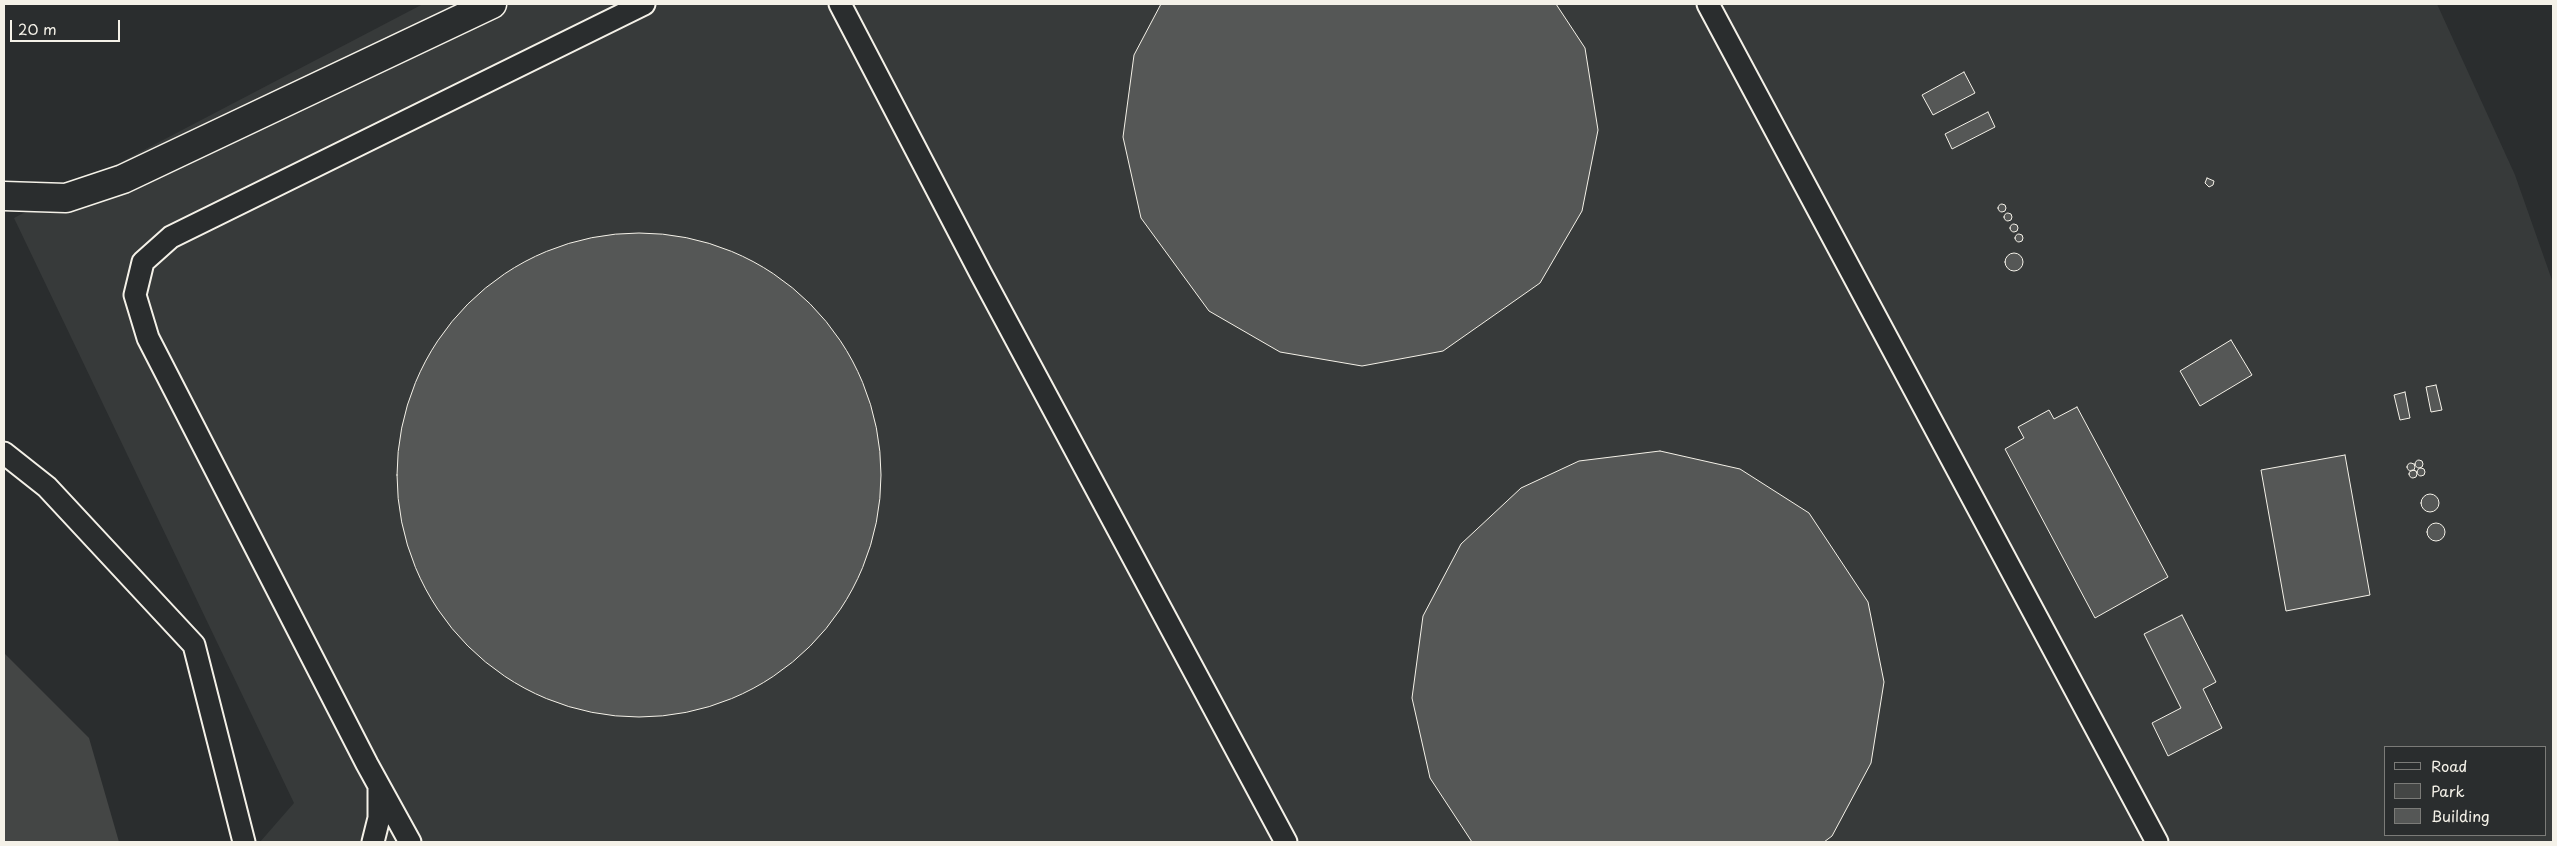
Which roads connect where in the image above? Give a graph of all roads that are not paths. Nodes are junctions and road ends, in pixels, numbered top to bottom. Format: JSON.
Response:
{"nodes":[{"id":1,"x":492,"y":4,"type":"edge"},
{"id":2,"x":644,"y":4,"type":"edge"},
{"id":3,"x":840,"y":4,"type":"edge"},
{"id":4,"x":1708,"y":4,"type":"edge"},
{"id":5,"x":4,"y":196,"type":"edge"},
{"id":6,"x":4,"y":453,"type":"edge"},
{"id":7,"x":378,"y":784,"type":"junction"},
{"id":8,"x":244,"y":842,"type":"edge"},
{"id":9,"x":374,"y":842,"type":"edge"},
{"id":10,"x":410,"y":842,"type":"edge"},
{"id":11,"x":1286,"y":842,"type":"edge"},
{"id":12,"x":2157,"y":842,"type":"edge"}],
"edges":[{"from":1,"to":5,"type":"street"},
{"from":2,"to":7,"type":"lane"},
{"from":3,"to":11,"type":"lane"},
{"from":4,"to":12,"type":"lane"},
{"from":6,"to":8,"type":"lane"},
{"from":7,"to":9,"type":"lane"},
{"from":7,"to":10,"type":"lane"}]}
